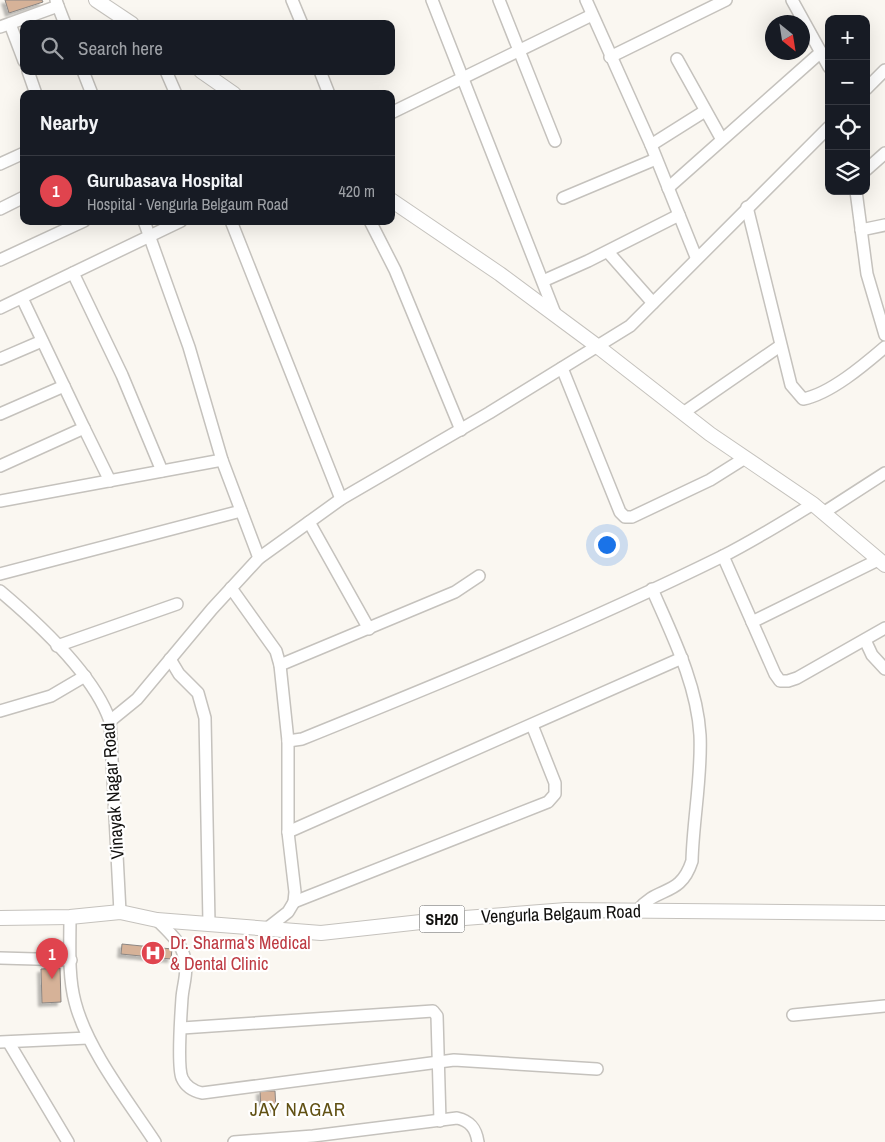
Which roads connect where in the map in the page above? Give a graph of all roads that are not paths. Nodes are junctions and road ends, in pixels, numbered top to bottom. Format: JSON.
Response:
{"nodes":[{"id":1,"x":96,"y":0,"type":"edge"},
{"id":2,"x":292,"y":0,"type":"edge"},
{"id":3,"x":432,"y":0,"type":"edge"},
{"id":4,"x":499,"y":0,"type":"edge"},
{"id":5,"x":586,"y":0,"type":"edge"},
{"id":6,"x":726,"y":0,"type":"edge"},
{"id":7,"x":792,"y":0,"type":"edge"},
{"id":8,"x":57,"y":3,"type":"edge"},
{"id":9,"x":592,"y":15,"type":"junction"},
{"id":10,"x":63,"y":20,"type":"edge"},
{"id":11,"x":126,"y":20,"type":"edge"},
{"id":12,"x":300,"y":20,"type":"edge"},
{"id":13,"x":5,"y":25,"type":"edge"},
{"id":14,"x":519,"y":51,"type":"junction"},
{"id":15,"x":821,"y":52,"type":"junction"},
{"id":16,"x":20,"y":53,"type":"edge"},
{"id":17,"x":610,"y":57,"type":"junction"},
{"id":18,"x":678,"y":59,"type":"dead end"},
{"id":19,"x":825,"y":60,"type":"edge"},
{"id":20,"x":885,"y":70,"type":"edge"},
{"id":21,"x":29,"y":75,"type":"edge"},
{"id":22,"x":85,"y":75,"type":"edge"},
{"id":23,"x":168,"y":75,"type":"edge"},
{"id":24,"x":207,"y":75,"type":"edge"},
{"id":25,"x":322,"y":75,"type":"edge"},
{"id":26,"x":463,"y":78,"type":"junction"},
{"id":27,"x":870,"y":85,"type":"edge"},
{"id":28,"x":35,"y":90,"type":"edge"},
{"id":29,"x":90,"y":90,"type":"edge"},
{"id":30,"x":174,"y":90,"type":"edge"},
{"id":31,"x":228,"y":90,"type":"edge"},
{"id":32,"x":327,"y":90,"type":"edge"},
{"id":33,"x":395,"y":111,"type":"edge"},
{"id":34,"x":705,"y":111,"type":"junction"},
{"id":35,"x":825,"y":131,"type":"edge"},
{"id":36,"x":721,"y":138,"type":"junction"},
{"id":37,"x":555,"y":141,"type":"dead end"},
{"id":38,"x":651,"y":145,"type":"junction"},
{"id":39,"x":885,"y":153,"type":"edge"},
{"id":40,"x":20,"y":155,"type":"edge"},
{"id":41,"x":656,"y":158,"type":"junction"},
{"id":42,"x":0,"y":164,"type":"edge"},
{"id":43,"x":870,"y":166,"type":"edge"},
{"id":44,"x":668,"y":188,"type":"junction"},
{"id":45,"x":857,"y":195,"type":"edge"},
{"id":46,"x":564,"y":198,"type":"dead end"},
{"id":47,"x":20,"y":199,"type":"edge"},
{"id":48,"x":395,"y":203,"type":"edge"},
{"id":49,"x":747,"y":207,"type":"junction"},
{"id":50,"x":0,"y":209,"type":"edge"},
{"id":51,"x":679,"y":215,"type":"junction"},
{"id":52,"x":75,"y":225,"type":"edge"},
{"id":53,"x":146,"y":225,"type":"edge"},
{"id":54,"x":173,"y":225,"type":"edge"},
{"id":55,"x":233,"y":225,"type":"edge"},
{"id":56,"x":372,"y":225,"type":"edge"},
{"id":57,"x":885,"y":225,"type":"edge"},
{"id":58,"x":861,"y":230,"type":"junction"},
{"id":59,"x":150,"y":236,"type":"junction"},
{"id":60,"x":608,"y":252,"type":"junction"},
{"id":61,"x":696,"y":257,"type":"junction"},
{"id":62,"x":0,"y":260,"type":"edge"},
{"id":63,"x":74,"y":273,"type":"junction"},
{"id":64,"x":543,"y":281,"type":"junction"},
{"id":65,"x":22,"y":298,"type":"junction"},
{"id":66,"x":653,"y":303,"type":"junction"},
{"id":67,"x":0,"y":308,"type":"edge"},
{"id":68,"x":556,"y":316,"type":"junction"},
{"id":69,"x":885,"y":335,"type":"edge"},
{"id":70,"x":42,"y":341,"type":"junction"},
{"id":71,"x":597,"y":346,"type":"junction"},
{"id":72,"x":780,"y":346,"type":"junction"},
{"id":73,"x":885,"y":347,"type":"edge"},
{"id":74,"x":0,"y":359,"type":"edge"},
{"id":75,"x":562,"y":368,"type":"junction"},
{"id":76,"x":64,"y":386,"type":"junction"},
{"id":77,"x":683,"y":413,"type":"junction"},
{"id":78,"x":0,"y":414,"type":"edge"},
{"id":79,"x":84,"y":428,"type":"junction"},
{"id":80,"x":460,"y":430,"type":"junction"},
{"id":81,"x":745,"y":458,"type":"junction"},
{"id":82,"x":222,"y":460,"type":"junction"},
{"id":83,"x":0,"y":466,"type":"edge"},
{"id":84,"x":162,"y":471,"type":"junction"},
{"id":85,"x":885,"y":474,"type":"edge"},
{"id":86,"x":110,"y":481,"type":"junction"},
{"id":87,"x":341,"y":500,"type":"junction"},
{"id":88,"x":0,"y":501,"type":"edge"},
{"id":89,"x":818,"y":508,"type":"junction"},
{"id":90,"x":241,"y":511,"type":"junction"},
{"id":91,"x":309,"y":522,"type":"junction"},
{"id":92,"x":723,"y":556,"type":"junction"},
{"id":93,"x":259,"y":558,"type":"junction"},
{"id":94,"x":882,"y":563,"type":"edge"},
{"id":95,"x":0,"y":574,"type":"edge"},
{"id":96,"x":479,"y":576,"type":"dead end"},
{"id":97,"x":231,"y":588,"type":"junction"},
{"id":98,"x":652,"y":589,"type":"junction"},
{"id":99,"x":0,"y":592,"type":"edge"},
{"id":100,"x":6,"y":602,"type":"edge"},
{"id":101,"x":177,"y":604,"type":"dead end"},
{"id":102,"x":752,"y":622,"type":"junction"},
{"id":103,"x":885,"y":628,"type":"edge"},
{"id":104,"x":369,"y":629,"type":"junction"},
{"id":105,"x":864,"y":640,"type":"junction"},
{"id":106,"x":57,"y":646,"type":"junction"},
{"id":107,"x":682,"y":658,"type":"junction"},
{"id":108,"x":170,"y":659,"type":"junction"},
{"id":109,"x":280,"y":665,"type":"junction"},
{"id":110,"x":885,"y":669,"type":"edge"},
{"id":111,"x":85,"y":676,"type":"junction"},
{"id":112,"x":0,"y":711,"type":"edge"},
{"id":113,"x":110,"y":721,"type":"junction"},
{"id":114,"x":532,"y":725,"type":"junction"},
{"id":115,"x":288,"y":741,"type":"junction"},
{"id":116,"x":288,"y":832,"type":"junction"},
{"id":117,"x":294,"y":902,"type":"junction"},
{"id":118,"x":638,"y":910,"type":"junction"},
{"id":119,"x":120,"y":912,"type":"junction"},
{"id":120,"x":885,"y":913,"type":"edge"},
{"id":121,"x":0,"y":918,"type":"edge"},
{"id":122,"x":70,"y":918,"type":"junction"},
{"id":123,"x":157,"y":920,"type":"junction"},
{"id":124,"x":209,"y":924,"type":"junction"},
{"id":125,"x":265,"y":930,"type":"junction"},
{"id":126,"x":0,"y":958,"type":"edge"},
{"id":127,"x":71,"y":960,"type":"junction"},
{"id":128,"x":885,"y":1006,"type":"edge"},
{"id":129,"x":793,"y":1014,"type":"dead end"},
{"id":130,"x":182,"y":1028,"type":"junction"},
{"id":131,"x":88,"y":1038,"type":"junction"},
{"id":132,"x":4,"y":1043,"type":"edge"},
{"id":133,"x":437,"y":1062,"type":"junction"},
{"id":134,"x":597,"y":1069,"type":"dead end"},
{"id":135,"x":440,"y":1121,"type":"junction"},
{"id":136,"x":313,"y":1139,"type":"edge"},
{"id":137,"x":68,"y":1142,"type":"edge"},
{"id":138,"x":155,"y":1142,"type":"edge"},
{"id":139,"x":234,"y":1142,"type":"edge"},
{"id":140,"x":478,"y":1142,"type":"edge"}],
"edges":[{"from":1,"to":11,"type":"main road"},
{"from":2,"to":12,"type":"street"},
{"from":3,"to":26,"type":"street"},
{"from":4,"to":14,"type":"street"},
{"from":5,"to":9,"type":"street"},
{"from":6,"to":17,"type":"street"},
{"from":7,"to":15,"type":"street"},
{"from":8,"to":10,"type":"street"},
{"from":8,"to":13,"type":"street"},
{"from":9,"to":14,"type":"street"},
{"from":9,"to":17,"type":"street"},
{"from":13,"to":16,"type":"street"},
{"from":14,"to":26,"type":"street"},
{"from":14,"to":37,"type":"street"},
{"from":15,"to":19,"type":"street"},
{"from":15,"to":36,"type":"street"},
{"from":17,"to":38,"type":"street"},
{"from":18,"to":34,"type":"street"},
{"from":20,"to":27,"type":"street"},
{"from":21,"to":28,"type":"street"},
{"from":22,"to":29,"type":"street"},
{"from":23,"to":30,"type":"street"},
{"from":24,"to":31,"type":"main road"},
{"from":25,"to":32,"type":"street"},
{"from":26,"to":33,"type":"street"},
{"from":26,"to":64,"type":"street"},
{"from":34,"to":36,"type":"street"},
{"from":34,"to":38,"type":"street"},
{"from":35,"to":49,"type":"street"},
{"from":36,"to":44,"type":"street"},
{"from":38,"to":41,"type":"street"},
{"from":39,"to":43,"type":"street"},
{"from":40,"to":42,"type":"street"},
{"from":41,"to":44,"type":"street"},
{"from":41,"to":46,"type":"street"},
{"from":44,"to":51,"type":"street"},
{"from":45,"to":58,"type":"street"},
{"from":47,"to":50,"type":"street"},
{"from":48,"to":68,"type":"main road"},
{"from":49,"to":61,"type":"street"},
{"from":49,"to":72,"type":"street"},
{"from":51,"to":60,"type":"street"},
{"from":51,"to":61,"type":"street"},
{"from":52,"to":62,"type":"street"},
{"from":53,"to":59,"type":"street"},
{"from":54,"to":59,"type":"street"},
{"from":55,"to":87,"type":"street"},
{"from":56,"to":80,"type":"street"},
{"from":57,"to":58,"type":"street"},
{"from":58,"to":69,"type":"street"},
{"from":59,"to":63,"type":"street"},
{"from":59,"to":82,"type":"street"},
{"from":60,"to":64,"type":"street"},
{"from":60,"to":66,"type":"street"},
{"from":61,"to":66,"type":"street"},
{"from":63,"to":65,"type":"street"},
{"from":63,"to":84,"type":"street"},
{"from":64,"to":68,"type":"street"},
{"from":65,"to":67,"type":"street"},
{"from":65,"to":70,"type":"street"},
{"from":66,"to":71,"type":"street"},
{"from":68,"to":71,"type":"main road"},
{"from":70,"to":74,"type":"street"},
{"from":70,"to":76,"type":"street"},
{"from":71,"to":75,"type":"street"},
{"from":71,"to":77,"type":"main road"},
{"from":72,"to":73,"type":"street"},
{"from":72,"to":77,"type":"street"},
{"from":75,"to":80,"type":"street"},
{"from":75,"to":81,"type":"street"},
{"from":76,"to":78,"type":"street"},
{"from":76,"to":79,"type":"street"},
{"from":77,"to":81,"type":"main road"},
{"from":79,"to":83,"type":"street"},
{"from":79,"to":86,"type":"street"},
{"from":80,"to":87,"type":"street"},
{"from":81,"to":89,"type":"main road"},
{"from":82,"to":84,"type":"street"},
{"from":82,"to":90,"type":"street"},
{"from":84,"to":86,"type":"street"},
{"from":85,"to":89,"type":"street"},
{"from":86,"to":88,"type":"street"},
{"from":87,"to":91,"type":"street"},
{"from":89,"to":92,"type":"street"},
{"from":89,"to":94,"type":"main road"},
{"from":90,"to":93,"type":"street"},
{"from":90,"to":95,"type":"street"},
{"from":91,"to":93,"type":"street"},
{"from":91,"to":104,"type":"street"},
{"from":92,"to":98,"type":"street"},
{"from":92,"to":102,"type":"street"},
{"from":93,"to":97,"type":"street"},
{"from":94,"to":102,"type":"street"},
{"from":96,"to":104,"type":"street"},
{"from":97,"to":108,"type":"street"},
{"from":97,"to":109,"type":"street"},
{"from":98,"to":107,"type":"street"},
{"from":98,"to":115,"type":"street"},
{"from":99,"to":100,"type":"street","name":"Vinayak Nagar Road"},
{"from":100,"to":106,"type":"street","name":"Vinayak Nagar Road"},
{"from":101,"to":106,"type":"street"},
{"from":102,"to":105,"type":"street"},
{"from":103,"to":105,"type":"street"},
{"from":104,"to":109,"type":"street"},
{"from":105,"to":110,"type":"street"},
{"from":106,"to":111,"type":"street","name":"Vinayak Nagar Road"},
{"from":107,"to":114,"type":"street"},
{"from":107,"to":118,"type":"street"},
{"from":108,"to":113,"type":"street"},
{"from":108,"to":124,"type":"street"},
{"from":109,"to":115,"type":"street"},
{"from":111,"to":112,"type":"street"},
{"from":111,"to":113,"type":"street","name":"Vinayak Nagar Road"},
{"from":113,"to":119,"type":"street","name":"Vinayak Nagar Road"},
{"from":114,"to":116,"type":"street"},
{"from":114,"to":117,"type":"street"},
{"from":115,"to":116,"type":"street"},
{"from":116,"to":117,"type":"street"},
{"from":117,"to":125,"type":"street"},
{"from":118,"to":120,"type":"main road","name":"Vengurla Belgaum Road","number":"SH20"},
{"from":118,"to":125,"type":"main road","name":"Vengurla Belgaum Road","number":"SH20"},
{"from":119,"to":122,"type":"main road","name":"Vengurla Belgaum Road","number":"SH20"},
{"from":119,"to":123,"type":"main road","name":"Vengurla Belgaum Road","number":"SH20"},
{"from":121,"to":122,"type":"main road","name":"Vengurla Belgaum Road","number":"SH20"},
{"from":122,"to":127,"type":"street"},
{"from":123,"to":124,"type":"main road","name":"Vengurla Belgaum Road","number":"SH20"},
{"from":123,"to":130,"type":"street"},
{"from":124,"to":125,"type":"main road","name":"Vengurla Belgaum Road","number":"SH20"},
{"from":126,"to":127,"type":"street"},
{"from":127,"to":131,"type":"street"},
{"from":128,"to":129,"type":"street"},
{"from":130,"to":133,"type":"street"},
{"from":130,"to":133,"type":"street"},
{"from":131,"to":132,"type":"street"},
{"from":131,"to":138,"type":"street"},
{"from":132,"to":137,"type":"street"},
{"from":133,"to":134,"type":"street"},
{"from":133,"to":135,"type":"street"},
{"from":135,"to":136,"type":"street"},
{"from":135,"to":140,"type":"street"},
{"from":136,"to":139,"type":"street"}]}
